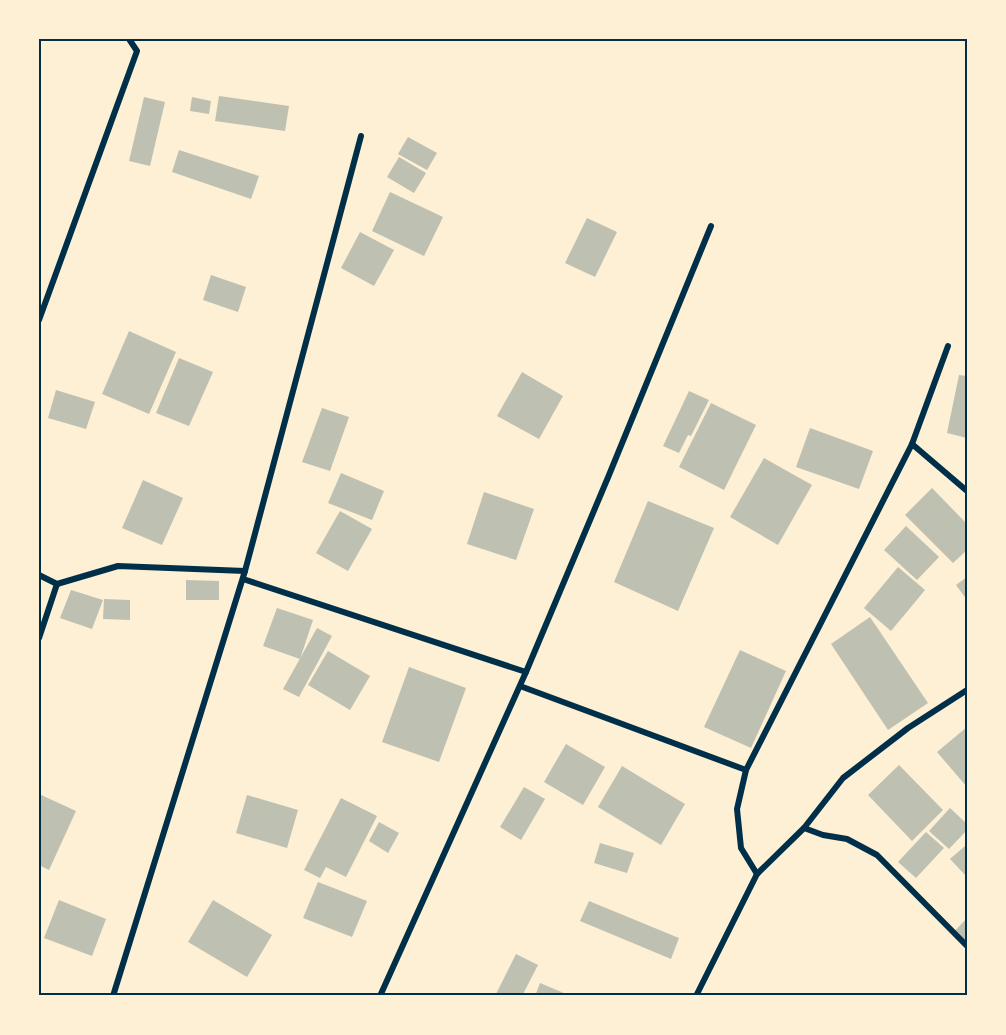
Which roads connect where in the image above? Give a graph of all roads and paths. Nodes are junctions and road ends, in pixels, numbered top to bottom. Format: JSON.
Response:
{"nodes":[{"id":1,"x":129,"y":39,"type":"edge"},
{"id":2,"x":361,"y":136,"type":"dead end"},
{"id":3,"x":711,"y":226,"type":"dead end"},
{"id":4,"x":39,"y":319,"type":"edge"},
{"id":5,"x":948,"y":346,"type":"dead end"},
{"id":6,"x":912,"y":444,"type":"junction"},
{"id":7,"x":967,"y":491,"type":"edge"},
{"id":8,"x":245,"y":571,"type":"junction"},
{"id":9,"x":39,"y":575,"type":"edge"},
{"id":10,"x":243,"y":579,"type":"junction"},
{"id":11,"x":57,"y":584,"type":"junction"},
{"id":12,"x":39,"y":638,"type":"edge"},
{"id":13,"x":526,"y":672,"type":"junction"},
{"id":14,"x":520,"y":686,"type":"junction"},
{"id":15,"x":967,"y":690,"type":"edge"},
{"id":16,"x":746,"y":770,"type":"junction"},
{"id":17,"x":804,"y":828,"type":"junction"},
{"id":18,"x":757,"y":874,"type":"junction"},
{"id":19,"x":967,"y":946,"type":"edge"},
{"id":20,"x":113,"y":996,"type":"edge"},
{"id":21,"x":380,"y":996,"type":"edge"},
{"id":22,"x":696,"y":996,"type":"edge"}],
"edges":[{"from":1,"to":4,"type":"street"},
{"from":2,"to":8,"type":"street"},
{"from":3,"to":13,"type":"street"},
{"from":5,"to":6,"type":"street"},
{"from":6,"to":7,"type":"street"},
{"from":6,"to":16,"type":"street"},
{"from":8,"to":10,"type":"street"},
{"from":8,"to":11,"type":"street"},
{"from":9,"to":11,"type":"street"},
{"from":10,"to":13,"type":"street"},
{"from":10,"to":20,"type":"street"},
{"from":11,"to":12,"type":"street"},
{"from":13,"to":14,"type":"street"},
{"from":14,"to":16,"type":"street"},
{"from":14,"to":21,"type":"street"},
{"from":15,"to":17,"type":"street"},
{"from":16,"to":18,"type":"street"},
{"from":17,"to":18,"type":"street"},
{"from":17,"to":19,"type":"street"},
{"from":18,"to":22,"type":"street"}]}
